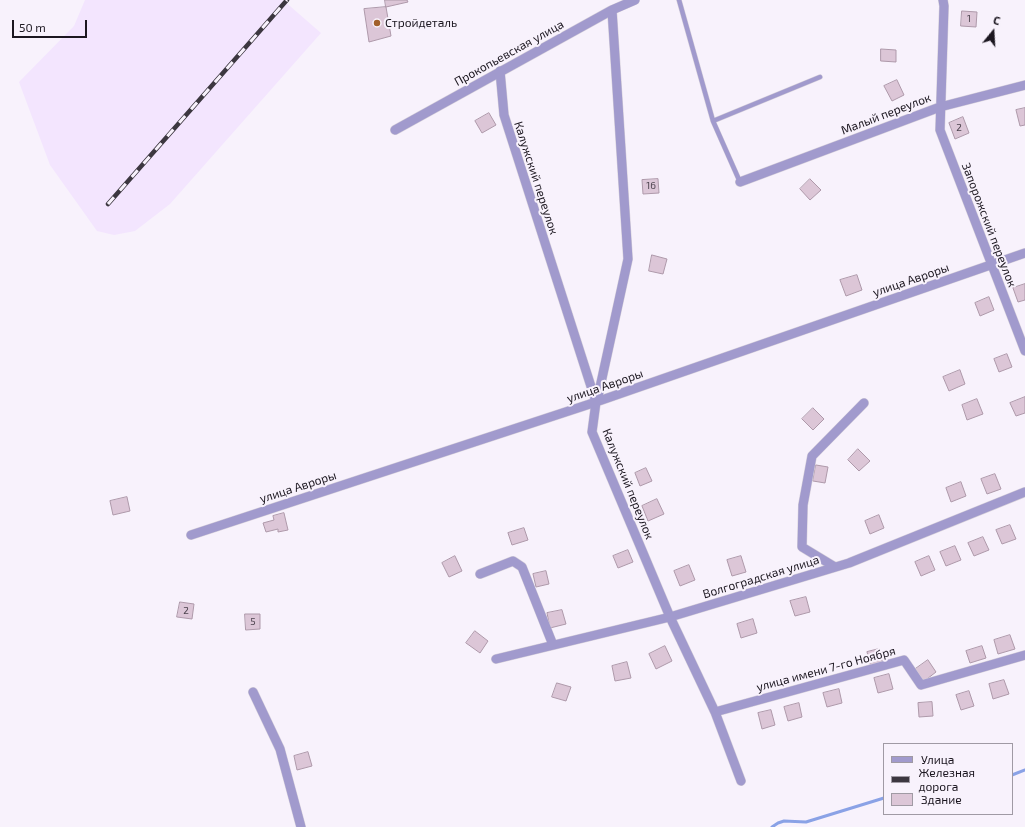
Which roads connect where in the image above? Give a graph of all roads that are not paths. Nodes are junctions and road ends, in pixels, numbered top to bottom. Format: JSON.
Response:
{"nodes":[{"id":1,"x":635,"y":0,"type":"edge"},
{"id":2,"x":679,"y":0,"type":"edge"},
{"id":3,"x":943,"y":0,"type":"edge"},
{"id":4,"x":612,"y":10,"type":"junction"},
{"id":5,"x":500,"y":71,"type":"junction"},
{"id":6,"x":820,"y":77,"type":"dead end"},
{"id":7,"x":1025,"y":85,"type":"edge"},
{"id":8,"x":940,"y":106,"type":"junction"},
{"id":9,"x":713,"y":121,"type":"junction"},
{"id":10,"x":395,"y":130,"type":"dead end"},
{"id":11,"x":740,"y":182,"type":"joint"},
{"id":12,"x":1025,"y":253,"type":"edge"},
{"id":13,"x":991,"y":265,"type":"junction"},
{"id":14,"x":1025,"y":351,"type":"edge"},
{"id":15,"x":596,"y":402,"type":"junction"},
{"id":16,"x":864,"y":403,"type":"dead end"},
{"id":17,"x":1025,"y":492,"type":"edge"},
{"id":18,"x":191,"y":535,"type":"dead end"},
{"id":19,"x":835,"y":567,"type":"junction"},
{"id":20,"x":480,"y":574,"type":"dead end"},
{"id":21,"x":670,"y":617,"type":"junction"},
{"id":22,"x":553,"y":645,"type":"junction"},
{"id":23,"x":1025,"y":654,"type":"edge"},
{"id":24,"x":496,"y":659,"type":"dead end"},
{"id":25,"x":254,"y":692,"type":"dead end"},
{"id":26,"x":715,"y":712,"type":"junction"},
{"id":27,"x":741,"y":781,"type":"dead end"},
{"id":28,"x":301,"y":827,"type":"edge"}],
"edges":[{"from":1,"to":4,"type":"street","name":"Прокопьевская улица"},
{"from":2,"to":9,"type":"lane"},
{"from":3,"to":8,"type":"street","name":"Малый переулок"},
{"from":4,"to":5,"type":"street","name":"Прокопьевская улица"},
{"from":4,"to":15,"type":"street"},
{"from":5,"to":10,"type":"street","name":"Прокопьевская улица"},
{"from":5,"to":15,"type":"street","name":"Калужский переулок"},
{"from":6,"to":9,"type":"lane"},
{"from":7,"to":8,"type":"street"},
{"from":8,"to":11,"type":"street","name":"Малый переулок"},
{"from":8,"to":13,"type":"street","name":"Запорожский переулок"},
{"from":9,"to":11,"type":"lane"},
{"from":12,"to":13,"type":"street","name":"улица Авроры"},
{"from":13,"to":14,"type":"street","name":"Запорожский переулок"},
{"from":13,"to":15,"type":"street","name":"улица Авроры"},
{"from":15,"to":18,"type":"street","name":"улица Авроры"},
{"from":15,"to":21,"type":"street","name":"Калужский переулок"},
{"from":16,"to":19,"type":"street"},
{"from":17,"to":19,"type":"street","name":"Волгоградская улица"},
{"from":19,"to":21,"type":"street","name":"Волгоградская улица"},
{"from":20,"to":22,"type":"street"},
{"from":21,"to":22,"type":"street","name":"Волгоградская улица"},
{"from":21,"to":26,"type":"street","name":"Калужский переулок"},
{"from":22,"to":24,"type":"street","name":"Волгоградская улица"},
{"from":23,"to":26,"type":"street","name":"улица имени 7-го Ноября"},
{"from":25,"to":28,"type":"street"},
{"from":26,"to":27,"type":"street","name":"Калужский переулок"}]}
